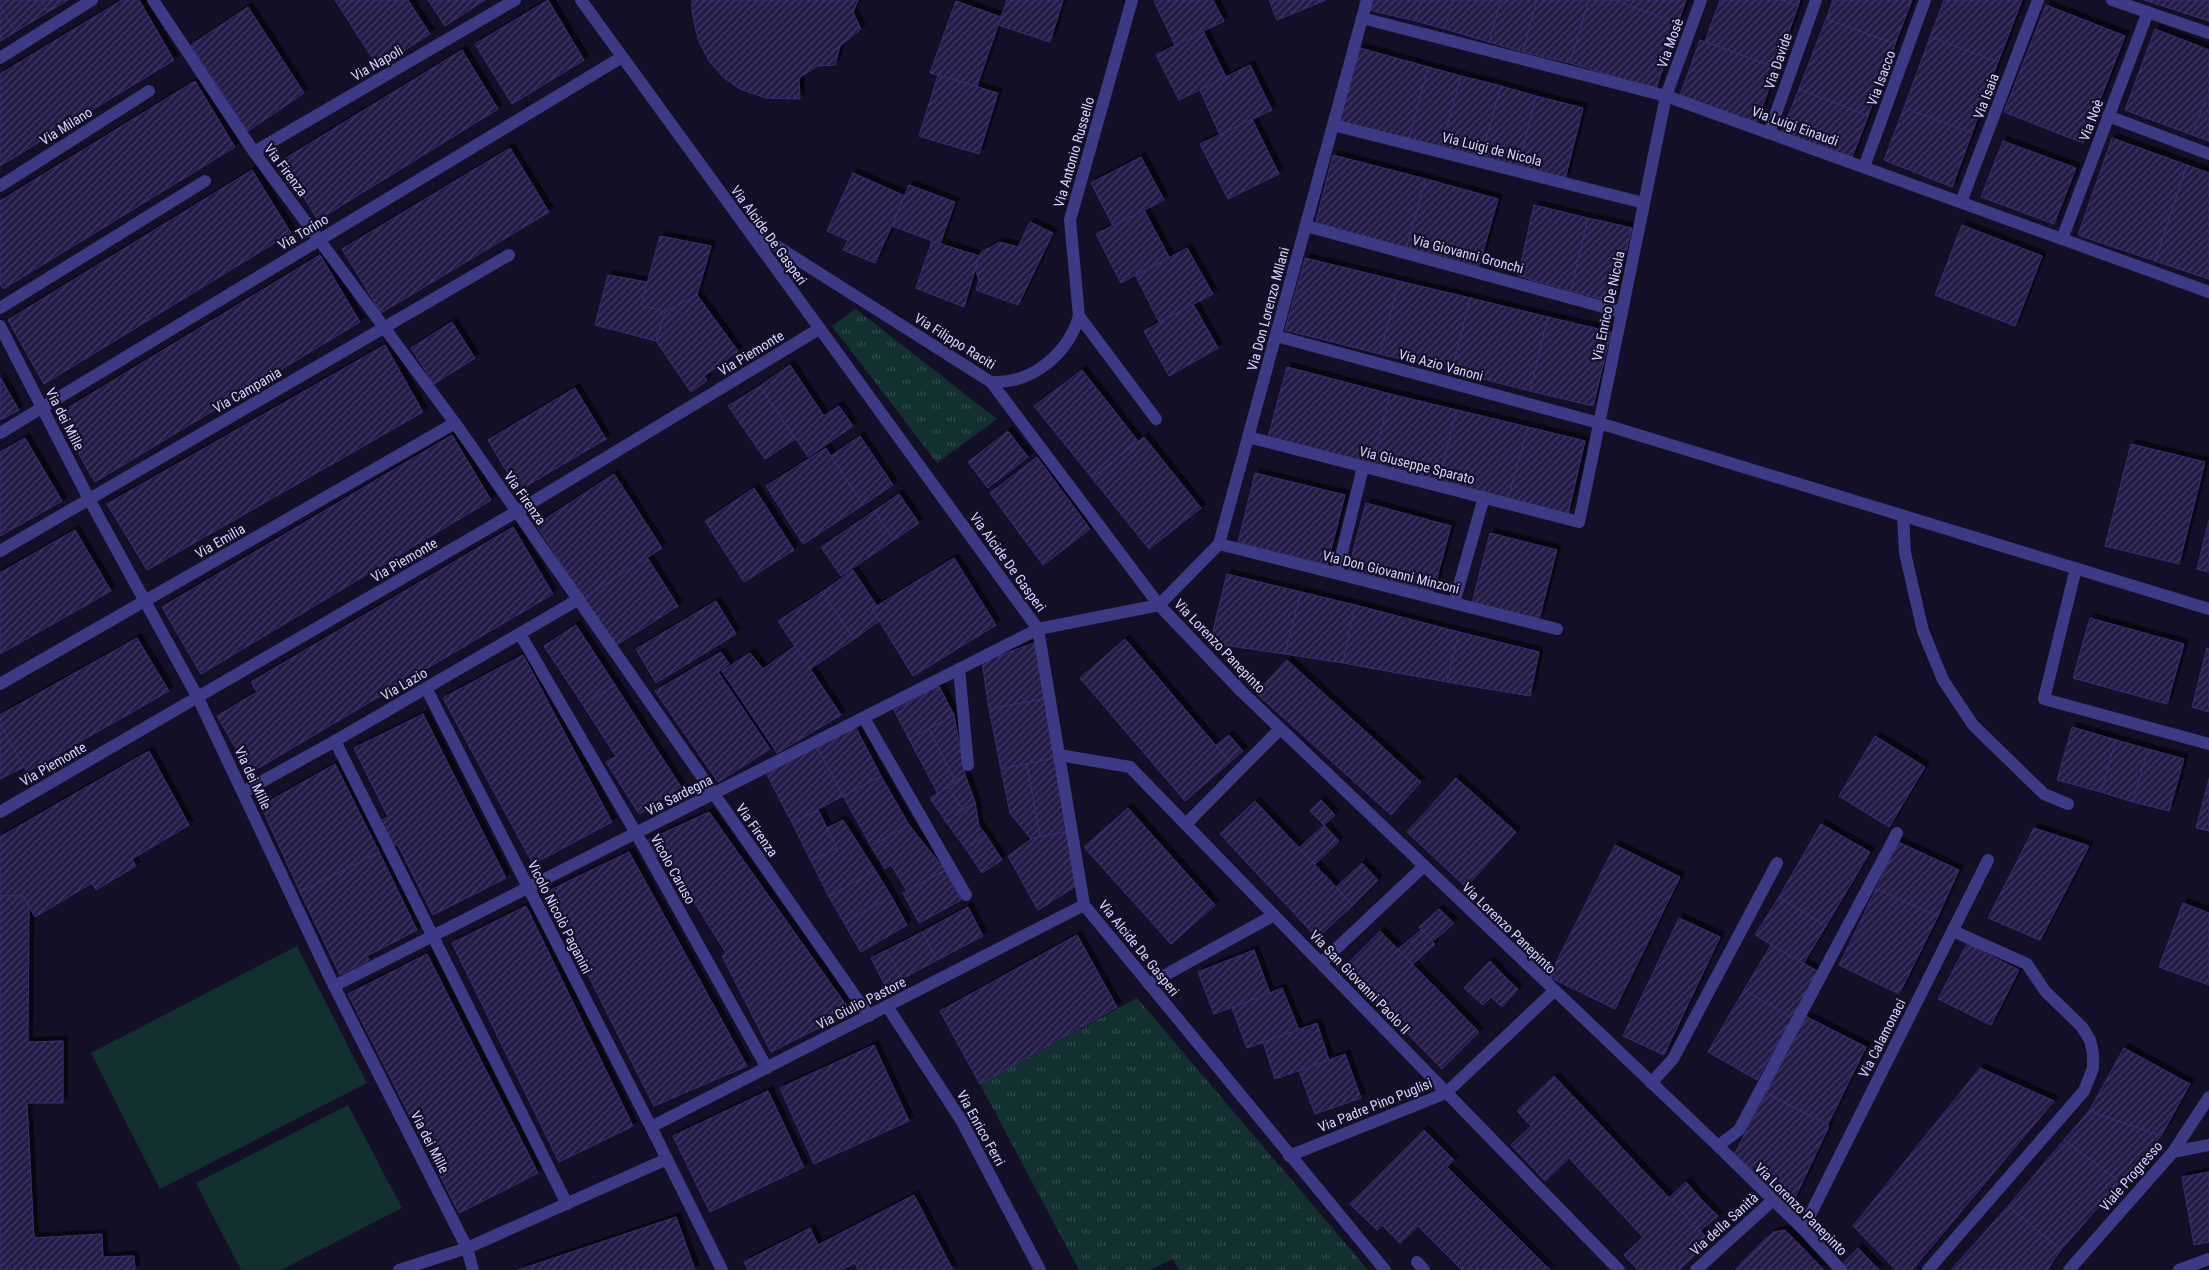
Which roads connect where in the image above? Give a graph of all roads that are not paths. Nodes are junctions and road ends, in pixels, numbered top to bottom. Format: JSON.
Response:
{"nodes":[{"id":1,"x":92,"y":0,"type":"edge"},
{"id":2,"x":153,"y":0,"type":"edge"},
{"id":3,"x":515,"y":0,"type":"edge"},
{"id":4,"x":581,"y":0,"type":"edge"},
{"id":5,"x":1132,"y":0,"type":"edge"},
{"id":6,"x":1367,"y":0,"type":"edge"},
{"id":7,"x":1701,"y":0,"type":"edge"},
{"id":8,"x":1816,"y":0,"type":"edge"},
{"id":9,"x":1925,"y":0,"type":"edge"},
{"id":10,"x":2038,"y":0,"type":"edge"},
{"id":11,"x":2112,"y":0,"type":"edge"},
{"id":12,"x":2148,"y":12,"type":"junction"},
{"id":13,"x":1362,"y":18,"type":"junction"},
{"id":14,"x":2209,"y":33,"type":"edge"},
{"id":15,"x":622,"y":57,"type":"junction"},
{"id":16,"x":0,"y":58,"type":"edge"},
{"id":17,"x":149,"y":91,"type":"dead end"},
{"id":18,"x":1666,"y":96,"type":"junction"},
{"id":19,"x":2108,"y":116,"type":"junction"},
{"id":20,"x":1333,"y":125,"type":"junction"},
{"id":21,"x":1769,"y":133,"type":"junction"},
{"id":22,"x":254,"y":152,"type":"junction"},
{"id":23,"x":2209,"y":154,"type":"edge"},
{"id":24,"x":1864,"y":167,"type":"junction"},
{"id":25,"x":205,"y":181,"type":"dead end"},
{"id":26,"x":0,"y":186,"type":"edge"},
{"id":27,"x":1961,"y":202,"type":"junction"},
{"id":28,"x":1644,"y":203,"type":"junction"},
{"id":29,"x":742,"y":224,"type":"junction"},
{"id":30,"x":1306,"y":226,"type":"junction"},
{"id":31,"x":319,"y":239,"type":"junction"},
{"id":32,"x":2062,"y":239,"type":"junction"},
{"id":33,"x":509,"y":255,"type":"dead end"},
{"id":34,"x":2209,"y":292,"type":"edge"},
{"id":35,"x":0,"y":308,"type":"edge"},
{"id":36,"x":1622,"y":312,"type":"junction"},
{"id":37,"x":1079,"y":316,"type":"junction"},
{"id":38,"x":0,"y":326,"type":"edge"},
{"id":39,"x":384,"y":327,"type":"junction"},
{"id":40,"x":819,"y":329,"type":"junction"},
{"id":41,"x":1276,"y":336,"type":"junction"},
{"id":42,"x":991,"y":382,"type":"junction"},
{"id":43,"x":43,"y":408,"type":"junction"},
{"id":44,"x":1156,"y":419,"type":"dead end"},
{"id":45,"x":455,"y":423,"type":"junction"},
{"id":46,"x":1599,"y":423,"type":"junction"},
{"id":47,"x":0,"y":433,"type":"edge"},
{"id":48,"x":1248,"y":437,"type":"junction"},
{"id":49,"x":1363,"y":467,"type":"junction"},
{"id":50,"x":1484,"y":498,"type":"junction"},
{"id":51,"x":89,"y":499,"type":"junction"},
{"id":52,"x":516,"y":512,"type":"junction"},
{"id":53,"x":1904,"y":516,"type":"junction"},
{"id":54,"x":1579,"y":522,"type":"joint"},
{"id":55,"x":1219,"y":544,"type":"junction"},
{"id":56,"x":0,"y":551,"type":"edge"},
{"id":57,"x":2076,"y":568,"type":"junction"},
{"id":58,"x":1337,"y":574,"type":"junction"},
{"id":59,"x":579,"y":599,"type":"junction"},
{"id":60,"x":145,"y":601,"type":"junction"},
{"id":61,"x":1454,"y":603,"type":"junction"},
{"id":62,"x":1159,"y":605,"type":"junction"},
{"id":63,"x":2209,"y":609,"type":"edge"},
{"id":64,"x":1038,"y":629,"type":"junction"},
{"id":65,"x":1557,"y":629,"type":"dead end"},
{"id":66,"x":520,"y":634,"type":"junction"},
{"id":67,"x":959,"y":669,"type":"junction"},
{"id":68,"x":0,"y":684,"type":"edge"},
{"id":69,"x":426,"y":688,"type":"junction"},
{"id":70,"x":198,"y":698,"type":"junction"},
{"id":71,"x":864,"y":718,"type":"junction"},
{"id":72,"x":1280,"y":728,"type":"junction"},
{"id":73,"x":335,"y":742,"type":"junction"},
{"id":74,"x":2209,"y":744,"type":"edge"},
{"id":75,"x":1059,"y":755,"type":"junction"},
{"id":76,"x":968,"y":765,"type":"dead end"},
{"id":77,"x":243,"y":792,"type":"junction"},
{"id":78,"x":714,"y":794,"type":"junction"},
{"id":79,"x":2068,"y":804,"type":"dead end"},
{"id":80,"x":0,"y":812,"type":"edge"},
{"id":81,"x":1186,"y":824,"type":"junction"},
{"id":82,"x":636,"y":833,"type":"junction"},
{"id":83,"x":1897,"y":833,"type":"dead end"},
{"id":84,"x":1988,"y":860,"type":"dead end"},
{"id":85,"x":1777,"y":863,"type":"dead end"},
{"id":86,"x":1423,"y":867,"type":"junction"},
{"id":87,"x":528,"y":888,"type":"junction"},
{"id":88,"x":966,"y":895,"type":"dead end"},
{"id":89,"x":1084,"y":905,"type":"junction"},
{"id":90,"x":1274,"y":915,"type":"junction"},
{"id":91,"x":1953,"y":931,"type":"junction"},
{"id":92,"x":432,"y":936,"type":"junction"},
{"id":93,"x":1321,"y":964,"type":"junction"},
{"id":94,"x":1149,"y":984,"type":"junction"},
{"id":95,"x":334,"y":986,"type":"junction"},
{"id":96,"x":1554,"y":991,"type":"junction"},
{"id":97,"x":887,"y":1006,"type":"junction"},
{"id":98,"x":869,"y":1016,"type":"junction"},
{"id":99,"x":767,"y":1068,"type":"junction"},
{"id":100,"x":1651,"y":1083,"type":"junction"},
{"id":101,"x":1446,"y":1093,"type":"junction"},
{"id":102,"x":2209,"y":1097,"type":"edge"},
{"id":103,"x":651,"y":1127,"type":"junction"},
{"id":104,"x":2209,"y":1145,"type":"edge"},
{"id":105,"x":1718,"y":1146,"type":"junction"},
{"id":106,"x":2173,"y":1152,"type":"junction"},
{"id":107,"x":1289,"y":1156,"type":"junction"},
{"id":108,"x":667,"y":1159,"type":"junction"},
{"id":109,"x":1772,"y":1200,"type":"junction"},
{"id":110,"x":567,"y":1204,"type":"junction"},
{"id":111,"x":1803,"y":1230,"type":"junction"},
{"id":112,"x":467,"y":1248,"type":"junction"},
{"id":113,"x":2209,"y":1259,"type":"edge"},
{"id":114,"x":399,"y":1270,"type":"edge"},
{"id":115,"x":473,"y":1270,"type":"edge"},
{"id":116,"x":722,"y":1270,"type":"edge"},
{"id":117,"x":1040,"y":1270,"type":"edge"},
{"id":118,"x":1385,"y":1270,"type":"edge"},
{"id":119,"x":1619,"y":1270,"type":"edge"},
{"id":120,"x":1696,"y":1270,"type":"edge"},
{"id":121,"x":1841,"y":1270,"type":"edge"},
{"id":122,"x":1928,"y":1270,"type":"edge"},
{"id":123,"x":2069,"y":1270,"type":"edge"},
{"id":124,"x":2179,"y":1270,"type":"edge"}],
"edges":[{"from":1,"to":16,"type":"street"},
{"from":2,"to":22,"type":"street","name":"Via Firenza"},
{"from":3,"to":22,"type":"street","name":"Via Napoli"},
{"from":4,"to":15,"type":"street","name":"Via Alcide De Gasperi"},
{"from":5,"to":37,"type":"street","name":"Via Antonio Russello"},
{"from":6,"to":13,"type":"street","name":"Via Don Lorenzo MIlani"},
{"from":7,"to":18,"type":"street","name":"Via Mosè"},
{"from":8,"to":21,"type":"street","name":"Via Davide"},
{"from":9,"to":24,"type":"street","name":"Via Isacco"},
{"from":10,"to":27,"type":"street","name":"Via Isaia"},
{"from":11,"to":12,"type":"street"},
{"from":12,"to":14,"type":"street"},
{"from":12,"to":19,"type":"street","name":"Via Noè"},
{"from":13,"to":18,"type":"street","name":"Via Luigi Einaudi"},
{"from":13,"to":20,"type":"street","name":"Via Don Lorenzo MIlani"},
{"from":15,"to":29,"type":"street","name":"Via Alcide De Gasperi"},
{"from":15,"to":31,"type":"street","name":"Via Torino"},
{"from":17,"to":26,"type":"street","name":"Via Milano"},
{"from":18,"to":21,"type":"street","name":"Via Luigi Einaudi"},
{"from":18,"to":28,"type":"street","name":"Via Enrico De Nicola"},
{"from":19,"to":23,"type":"street"},
{"from":19,"to":32,"type":"street","name":"Via Noè"},
{"from":20,"to":28,"type":"street","name":"Via Luigi de Nicola"},
{"from":20,"to":30,"type":"street","name":"Via Don Lorenzo MIlani"},
{"from":21,"to":24,"type":"street","name":"Via Luigi Einaudi"},
{"from":22,"to":31,"type":"street","name":"Via Firenza"},
{"from":24,"to":27,"type":"street","name":"Via Luigi Einaudi"},
{"from":25,"to":35,"type":"street"},
{"from":27,"to":32,"type":"street","name":"Via Luigi Einaudi"},
{"from":28,"to":36,"type":"street","name":"Via Enrico De Nicola"},
{"from":29,"to":40,"type":"street","name":"Via Alcide De Gasperi"},
{"from":29,"to":42,"type":"street","name":"Via Filippo Raciti"},
{"from":30,"to":36,"type":"street","name":"Via Giovanni Gronchi"},
{"from":30,"to":41,"type":"street","name":"Via Don Lorenzo MIlani"},
{"from":31,"to":39,"type":"street","name":"Via Firenza"},
{"from":31,"to":43,"type":"street","name":"Via Torino"},
{"from":32,"to":34,"type":"street","name":"Via Luigi Einaudi"},
{"from":33,"to":39,"type":"street","name":"Via Campania"},
{"from":36,"to":46,"type":"street","name":"Via Enrico De Nicola"},
{"from":37,"to":42,"type":"street","name":"Via Antonio Russello"},
{"from":37,"to":44,"type":"street"},
{"from":38,"to":43,"type":"street","name":"Via dei Mille"},
{"from":39,"to":45,"type":"street","name":"Via Firenza"},
{"from":39,"to":51,"type":"street","name":"Via Campania"},
{"from":40,"to":52,"type":"street","name":"Via Piemonte"},
{"from":40,"to":64,"type":"street","name":"Via Alcide De Gasperi"},
{"from":41,"to":46,"type":"street","name":"Via Azio Vanoni"},
{"from":41,"to":48,"type":"street","name":"Via Don Lorenzo MIlani"},
{"from":42,"to":62,"type":"street","name":"Via Filippo Raciti"},
{"from":43,"to":47,"type":"street","name":"Via Torino"},
{"from":43,"to":51,"type":"street","name":"Via dei Mille"},
{"from":45,"to":52,"type":"street","name":"Via Firenza"},
{"from":45,"to":60,"type":"street","name":"Via Emilia"},
{"from":46,"to":53,"type":"street","name":"Via Azio Vanoni"},
{"from":46,"to":54,"type":"street","name":"Via Enrico De Nicola"},
{"from":48,"to":49,"type":"street","name":"Via Giuseppe Sparato"},
{"from":48,"to":55,"type":"street","name":"Via Don Lorenzo MIlani"},
{"from":49,"to":50,"type":"street","name":"Via Giuseppe Sparato"},
{"from":49,"to":58,"type":"street"},
{"from":50,"to":54,"type":"street","name":"Via Giuseppe Sparato"},
{"from":50,"to":61,"type":"street"},
{"from":51,"to":56,"type":"street","name":"Via Campania"},
{"from":51,"to":60,"type":"street","name":"Via dei Mille"},
{"from":52,"to":59,"type":"street","name":"Via Firenza"},
{"from":52,"to":70,"type":"street","name":"Via Piemonte"},
{"from":53,"to":57,"type":"street","name":"Via Azio Vanoni"},
{"from":53,"to":79,"type":"street"},
{"from":55,"to":58,"type":"street","name":"Via Don Giovanni Minzoni"},
{"from":55,"to":62,"type":"street","name":"Via Don Lorenzo MIlani"},
{"from":57,"to":63,"type":"street","name":"Via Azio Vanoni"},
{"from":57,"to":74,"type":"street"},
{"from":58,"to":61,"type":"street","name":"Via Don Giovanni Minzoni"},
{"from":59,"to":66,"type":"street","name":"Via Lazio"},
{"from":59,"to":78,"type":"street","name":"Via Firenza"},
{"from":60,"to":68,"type":"street","name":"Via Emilia"},
{"from":60,"to":70,"type":"street","name":"Via dei Mille"},
{"from":61,"to":65,"type":"street","name":"Via Don Giovanni Minzoni"},
{"from":62,"to":64,"type":"street","name":"Via Sardegna"},
{"from":62,"to":72,"type":"street","name":"Via Lorenzo Panepinto"},
{"from":64,"to":67,"type":"street","name":"Via Sardegna"},
{"from":64,"to":75,"type":"street","name":"Via Alcide De Gasperi"},
{"from":66,"to":69,"type":"street","name":"Via Lazio"},
{"from":66,"to":82,"type":"street","name":"Vicolo Caruso"},
{"from":67,"to":71,"type":"street","name":"Via Sardegna"},
{"from":67,"to":76,"type":"street"},
{"from":69,"to":73,"type":"street","name":"Via Lazio"},
{"from":69,"to":87,"type":"street","name":"Vicolo Nicolò Paganini"},
{"from":70,"to":77,"type":"street","name":"Via dei Mille"},
{"from":70,"to":80,"type":"street","name":"Via Piemonte"},
{"from":71,"to":78,"type":"street","name":"Via Sardegna"},
{"from":71,"to":88,"type":"street"},
{"from":72,"to":81,"type":"street"},
{"from":72,"to":86,"type":"street","name":"Via Lorenzo Panepinto"},
{"from":73,"to":77,"type":"street","name":"Via Lazio"},
{"from":73,"to":92,"type":"street"},
{"from":75,"to":81,"type":"street","name":"Via San Giovanni Paolo II"},
{"from":75,"to":89,"type":"street","name":"Via Alcide De Gasperi"},
{"from":77,"to":95,"type":"street","name":"Via dei Mille"},
{"from":78,"to":82,"type":"street","name":"Via Sardegna"},
{"from":78,"to":98,"type":"street","name":"Via Firenza"},
{"from":81,"to":90,"type":"street","name":"Via San Giovanni Paolo II"},
{"from":82,"to":87,"type":"street","name":"Via Sardegna"},
{"from":82,"to":99,"type":"street","name":"Vicolo Caruso"},
{"from":83,"to":105,"type":"street"},
{"from":84,"to":91,"type":"street","name":"Via Calamonaci"},
{"from":85,"to":100,"type":"street"},
{"from":86,"to":93,"type":"street"},
{"from":86,"to":96,"type":"street","name":"Via Lorenzo Panepinto"},
{"from":87,"to":92,"type":"street","name":"Via Sardegna"},
{"from":87,"to":103,"type":"street","name":"Vicolo Nicolò Paganini"},
{"from":89,"to":94,"type":"street","name":"Via Alcide De Gasperi"},
{"from":89,"to":97,"type":"street","name":"Via Giulio Pastore"},
{"from":90,"to":93,"type":"street","name":"Via San Giovanni Paolo II"},
{"from":90,"to":94,"type":"street"},
{"from":91,"to":111,"type":"street","name":"Via Calamonaci"},
{"from":91,"to":122,"type":"street"},
{"from":92,"to":95,"type":"street","name":"Via Sardegna"},
{"from":92,"to":110,"type":"street"},
{"from":93,"to":101,"type":"street","name":"Via San Giovanni Paolo II"},
{"from":94,"to":107,"type":"street","name":"Via Alcide De Gasperi"},
{"from":95,"to":112,"type":"street","name":"Via dei Mille"},
{"from":96,"to":100,"type":"street","name":"Via Lorenzo Panepinto"},
{"from":96,"to":101,"type":"street","name":"Via Padre Pino Puglisi"},
{"from":97,"to":98,"type":"street","name":"Via Giulio Pastore"},
{"from":97,"to":117,"type":"street","name":"Via Enrico Ferri"},
{"from":98,"to":99,"type":"street","name":"Via Giulio Pastore"},
{"from":99,"to":103,"type":"street","name":"Via Giulio Pastore"},
{"from":100,"to":105,"type":"street","name":"Via Lorenzo Panepinto"},
{"from":101,"to":107,"type":"street","name":"Via Padre Pino Puglisi"},
{"from":101,"to":119,"type":"street","name":"Via San Giovanni Paolo II"},
{"from":102,"to":106,"type":"street","name":"Viale Progresso"},
{"from":103,"to":108,"type":"street","name":"Vicolo Nicolò Paganini"},
{"from":104,"to":106,"type":"street"},
{"from":105,"to":109,"type":"street","name":"Via Lorenzo Panepinto"},
{"from":106,"to":123,"type":"street","name":"Viale Progresso"},
{"from":107,"to":118,"type":"street","name":"Via Alcide De Gasperi"},
{"from":108,"to":110,"type":"street"},
{"from":108,"to":116,"type":"street","name":"Vicolo Nicolò Paganini"},
{"from":109,"to":111,"type":"street","name":"Via Lorenzo Panepinto"},
{"from":109,"to":120,"type":"street","name":"Via della Sanità"},
{"from":110,"to":112,"type":"street"},
{"from":111,"to":121,"type":"street","name":"Via Lorenzo Panepinto"},
{"from":112,"to":114,"type":"street"},
{"from":112,"to":115,"type":"street","name":"Via dei Mille"},
{"from":113,"to":124,"type":"street"}]}
